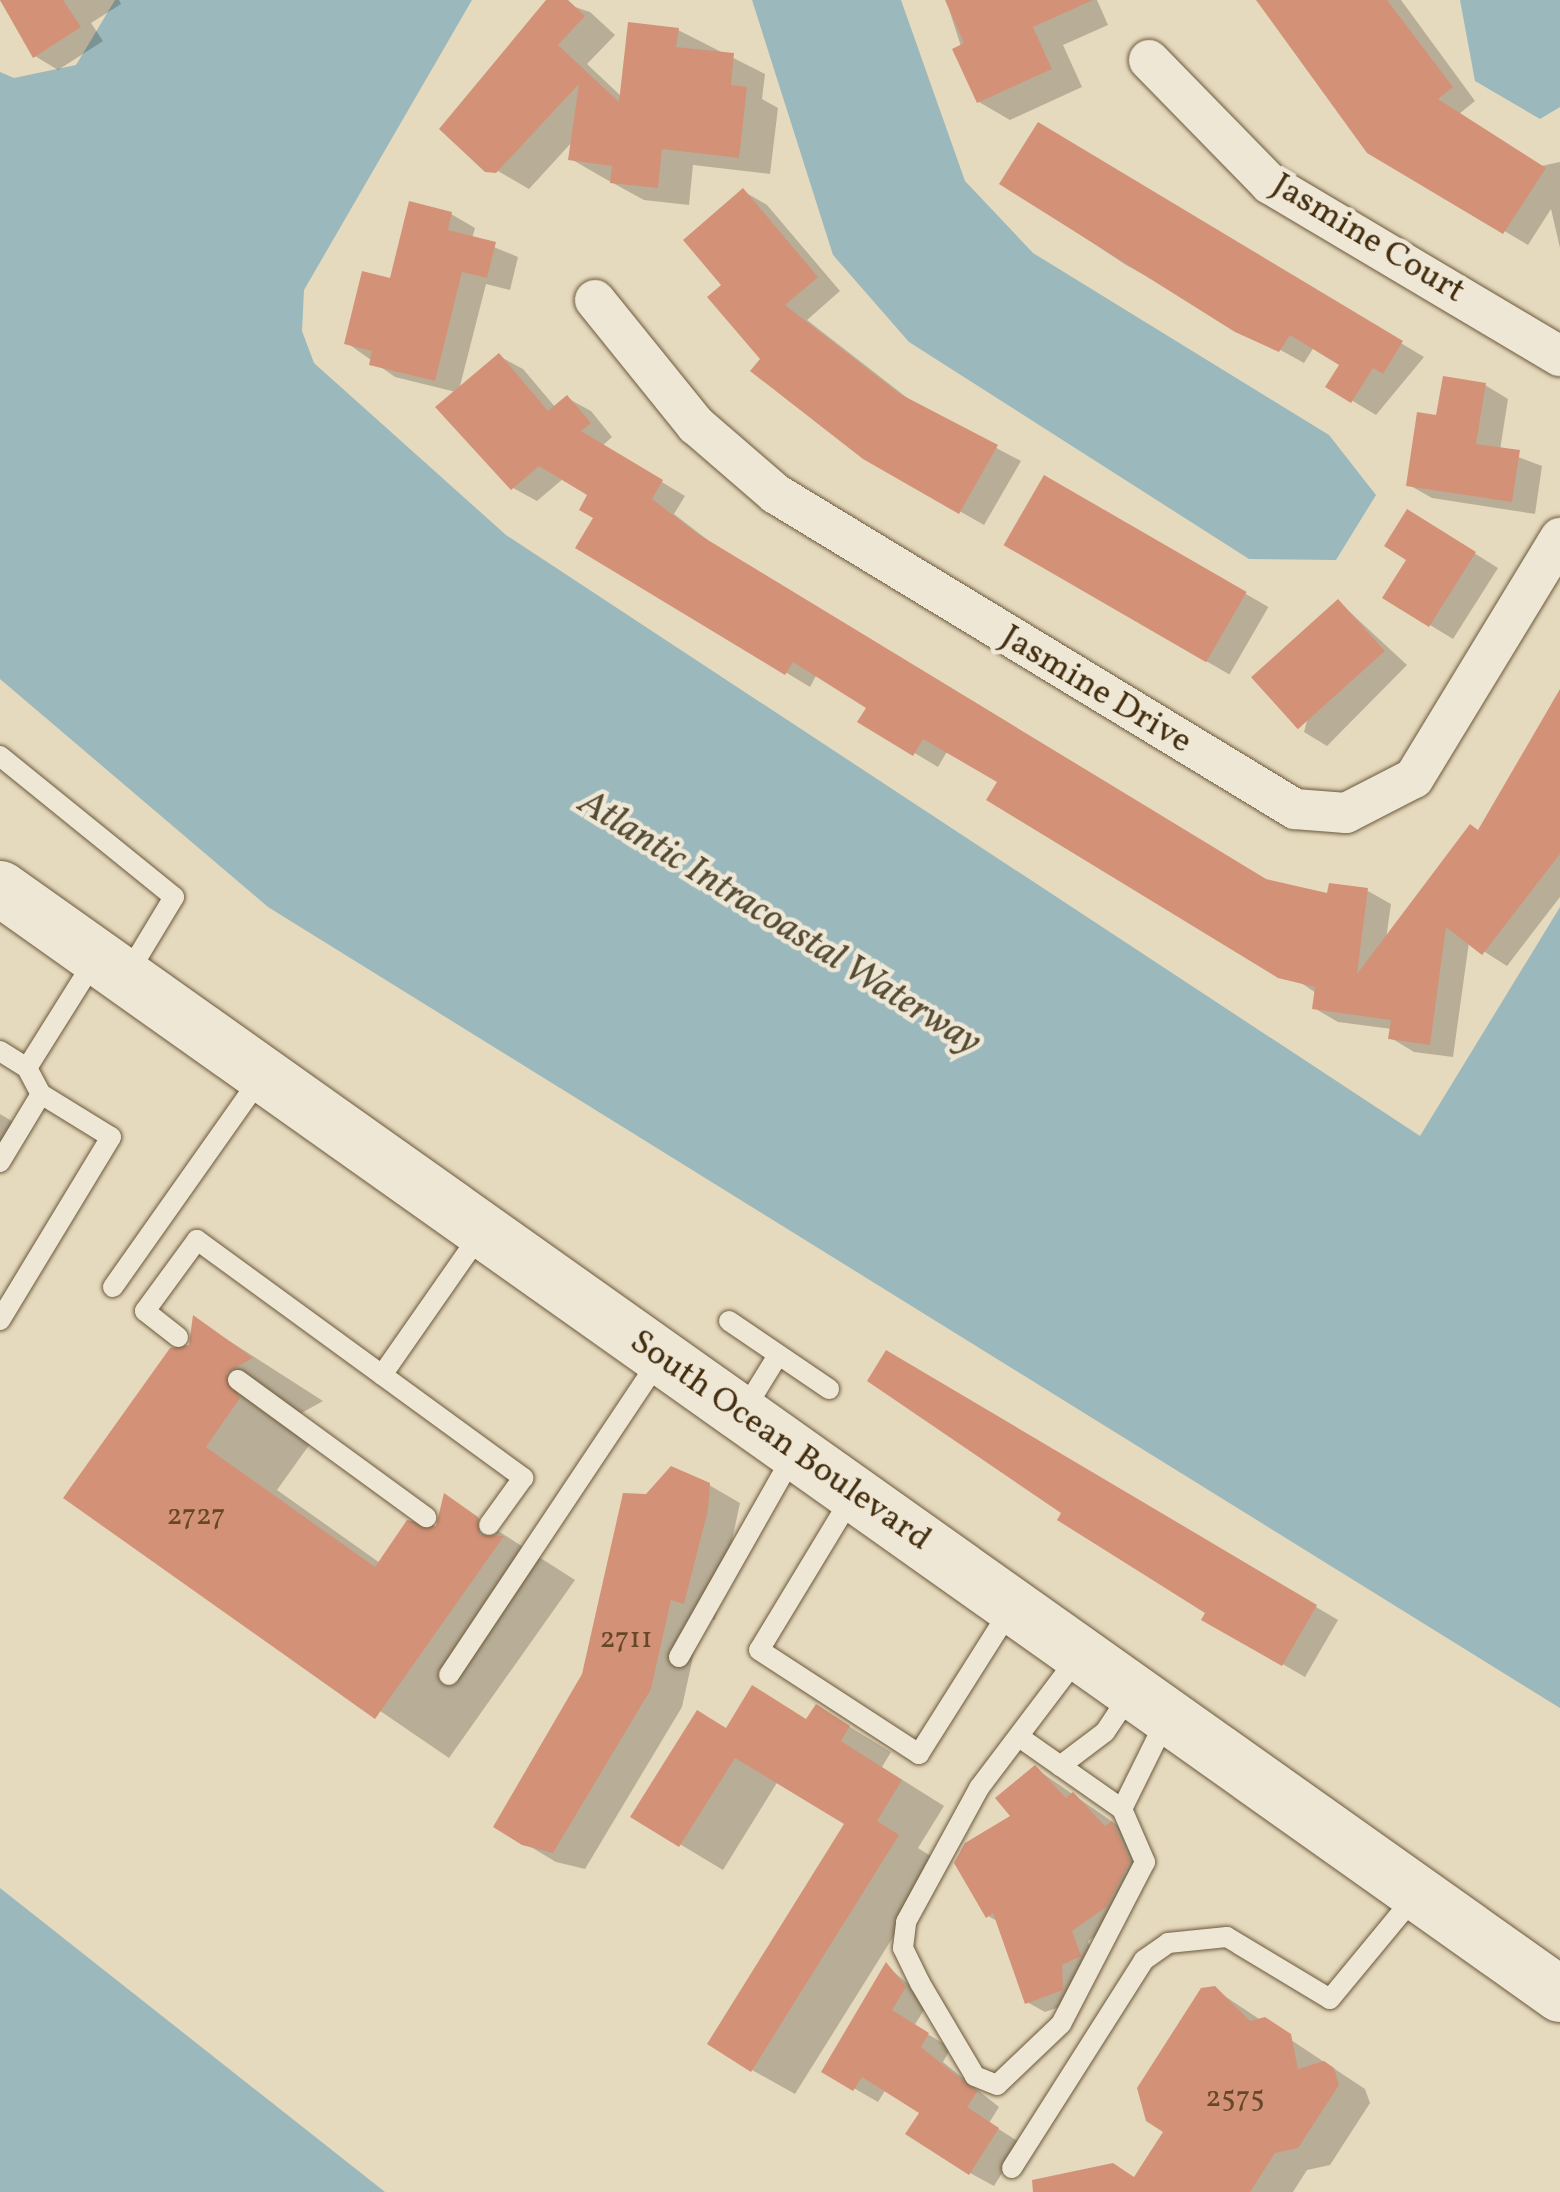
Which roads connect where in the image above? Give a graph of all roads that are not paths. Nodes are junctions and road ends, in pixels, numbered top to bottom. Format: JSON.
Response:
{"nodes":[{"id":1,"x":1149,"y":60,"type":"dead end"},
{"id":2,"x":595,"y":300,"type":"dead end"},
{"id":3,"x":1560,"y":356,"type":"edge"},
{"id":4,"x":1560,"y":538,"type":"edge"},
{"id":5,"x":0,"y":756,"type":"edge"},
{"id":6,"x":0,"y":888,"type":"edge"},
{"id":7,"x":111,"y":967,"type":"junction"},
{"id":8,"x":0,"y":1052,"type":"edge"},
{"id":9,"x":27,"y":1068,"type":"junction"},
{"id":10,"x":263,"y":1074,"type":"junction"},
{"id":11,"x":41,"y":1094,"type":"junction"},
{"id":12,"x":0,"y":1162,"type":"edge"},
{"id":13,"x":483,"y":1230,"type":"junction"},
{"id":14,"x":113,"y":1287,"type":"dead end"},
{"id":15,"x":0,"y":1320,"type":"edge"},
{"id":16,"x":729,"y":1321,"type":"dead end"},
{"id":17,"x":178,"y":1336,"type":"dead end"},
{"id":18,"x":778,"y":1355,"type":"junction"},
{"id":19,"x":662,"y":1357,"type":"junction"},
{"id":20,"x":382,"y":1375,"type":"junction"},
{"id":21,"x":238,"y":1380,"type":"dead end"},
{"id":22,"x":829,"y":1390,"type":"dead end"},
{"id":23,"x":742,"y":1414,"type":"junction"},
{"id":24,"x":795,"y":1452,"type":"junction"},
{"id":25,"x":854,"y":1494,"type":"junction"},
{"id":26,"x":426,"y":1518,"type":"dead end"},
{"id":27,"x":489,"y":1525,"type":"dead end"},
{"id":28,"x":1012,"y":1606,"type":"junction"},
{"id":29,"x":1080,"y":1654,"type":"junction"},
{"id":30,"x":679,"y":1657,"type":"dead end"},
{"id":31,"x":450,"y":1675,"type":"dead end"},
{"id":32,"x":1150,"y":1704,"type":"junction"},
{"id":33,"x":1022,"y":1739,"type":"junction"},
{"id":34,"x":1060,"y":1766,"type":"junction"},
{"id":35,"x":1122,"y":1809,"type":"junction"},
{"id":36,"x":1418,"y":1893,"type":"junction"},
{"id":37,"x":1560,"y":1994,"type":"edge"},
{"id":38,"x":1012,"y":2168,"type":"dead end"}],
"edges":[{"from":1,"to":3,"type":"street","name":"Jasmine Court"},
{"from":2,"to":4,"type":"street","name":"Jasmine Drive"},
{"from":5,"to":7,"type":"lane"},
{"from":6,"to":7,"type":"main road","name":"South Ocean Boulevard"},
{"from":7,"to":9,"type":"lane"},
{"from":7,"to":10,"type":"main road","name":"South Ocean Boulevard"},
{"from":8,"to":9,"type":"lane"},
{"from":9,"to":11,"type":"lane"},
{"from":10,"to":13,"type":"main road","name":"South Ocean Boulevard"},
{"from":10,"to":14,"type":"lane"},
{"from":11,"to":12,"type":"lane"},
{"from":11,"to":15,"type":"lane"},
{"from":13,"to":19,"type":"main road","name":"South Ocean Boulevard"},
{"from":13,"to":20,"type":"lane"},
{"from":16,"to":18,"type":"lane"},
{"from":17,"to":20,"type":"lane"},
{"from":18,"to":22,"type":"lane"},
{"from":18,"to":23,"type":"lane"},
{"from":19,"to":23,"type":"main road","name":"South Ocean Boulevard"},
{"from":19,"to":31,"type":"lane"},
{"from":20,"to":27,"type":"lane"},
{"from":21,"to":26,"type":"lane"},
{"from":23,"to":24,"type":"main road","name":"South Ocean Boulevard"},
{"from":24,"to":25,"type":"main road","name":"South Ocean Boulevard"},
{"from":24,"to":30,"type":"lane"},
{"from":25,"to":28,"type":"main road","name":"South Ocean Boulevard"},
{"from":25,"to":28,"type":"lane"},
{"from":28,"to":29,"type":"main road","name":"South Ocean Boulevard"},
{"from":29,"to":32,"type":"main road","name":"South Ocean Boulevard"},
{"from":29,"to":33,"type":"lane"},
{"from":32,"to":34,"type":"lane"},
{"from":32,"to":35,"type":"lane"},
{"from":32,"to":36,"type":"main road","name":"South Ocean Boulevard"},
{"from":33,"to":34,"type":"lane"},
{"from":33,"to":35,"type":"lane"},
{"from":34,"to":35,"type":"lane"},
{"from":36,"to":37,"type":"main road","name":"South Ocean Boulevard"},
{"from":36,"to":38,"type":"lane"}]}
